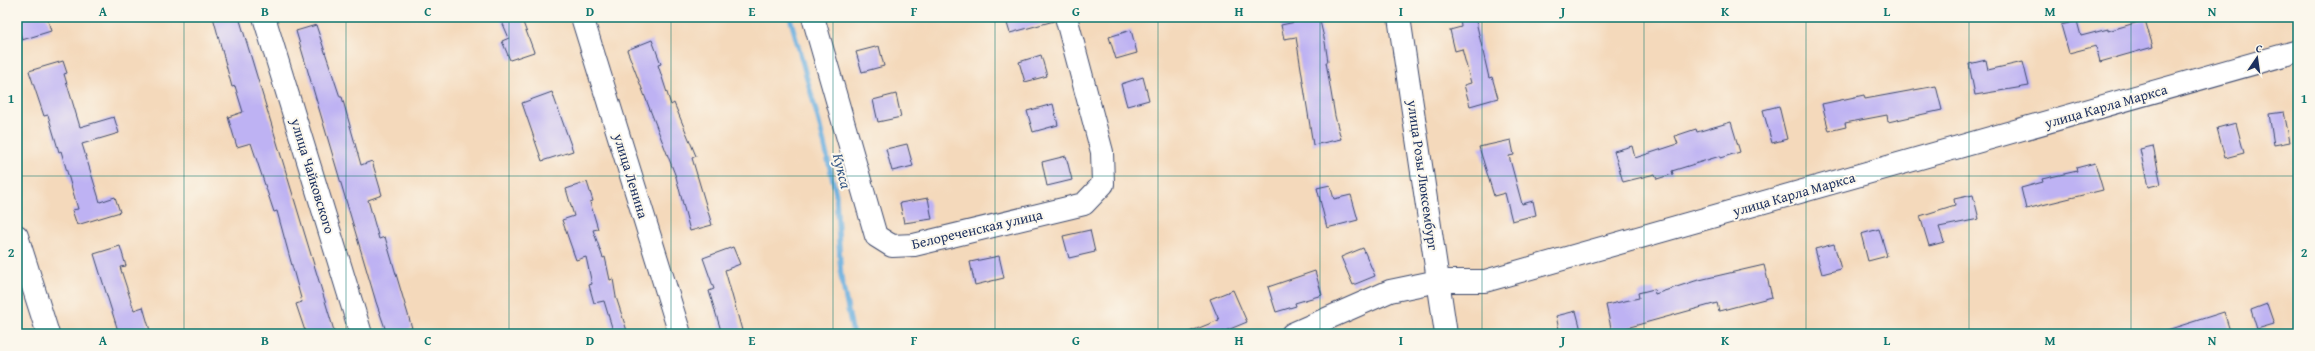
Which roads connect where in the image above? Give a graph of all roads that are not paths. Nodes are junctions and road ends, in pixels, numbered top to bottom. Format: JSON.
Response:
{"nodes":[{"id":1,"x":264,"y":17,"type":"edge"},
{"id":2,"x":582,"y":17,"type":"edge"},
{"id":3,"x":813,"y":17,"type":"edge"},
{"id":4,"x":1066,"y":17,"type":"edge"},
{"id":5,"x":1399,"y":17,"type":"edge"},
{"id":6,"x":2298,"y":51,"type":"edge"},
{"id":7,"x":17,"y":236,"type":"edge"},
{"id":8,"x":1438,"y":281,"type":"junction"},
{"id":9,"x":48,"y":334,"type":"edge"},
{"id":10,"x":361,"y":334,"type":"edge"},
{"id":11,"x":680,"y":334,"type":"edge"},
{"id":12,"x":1292,"y":334,"type":"edge"},
{"id":13,"x":1446,"y":334,"type":"edge"}],
"edges":[{"from":1,"to":10,"type":"street","name":"улица Чайковского"},
{"from":2,"to":11,"type":"street","name":"улица Ленина"},
{"from":3,"to":4,"type":"street","name":"Белореченская улица"},
{"from":5,"to":8,"type":"street","name":"улица Розы Люксембург"},
{"from":6,"to":8,"type":"street","name":"улица Карла Маркса"},
{"from":7,"to":9,"type":"street"},
{"from":8,"to":12,"type":"street","name":"улица Карла Маркса"},
{"from":8,"to":13,"type":"street","name":"улица Розы Люксембург"}]}
